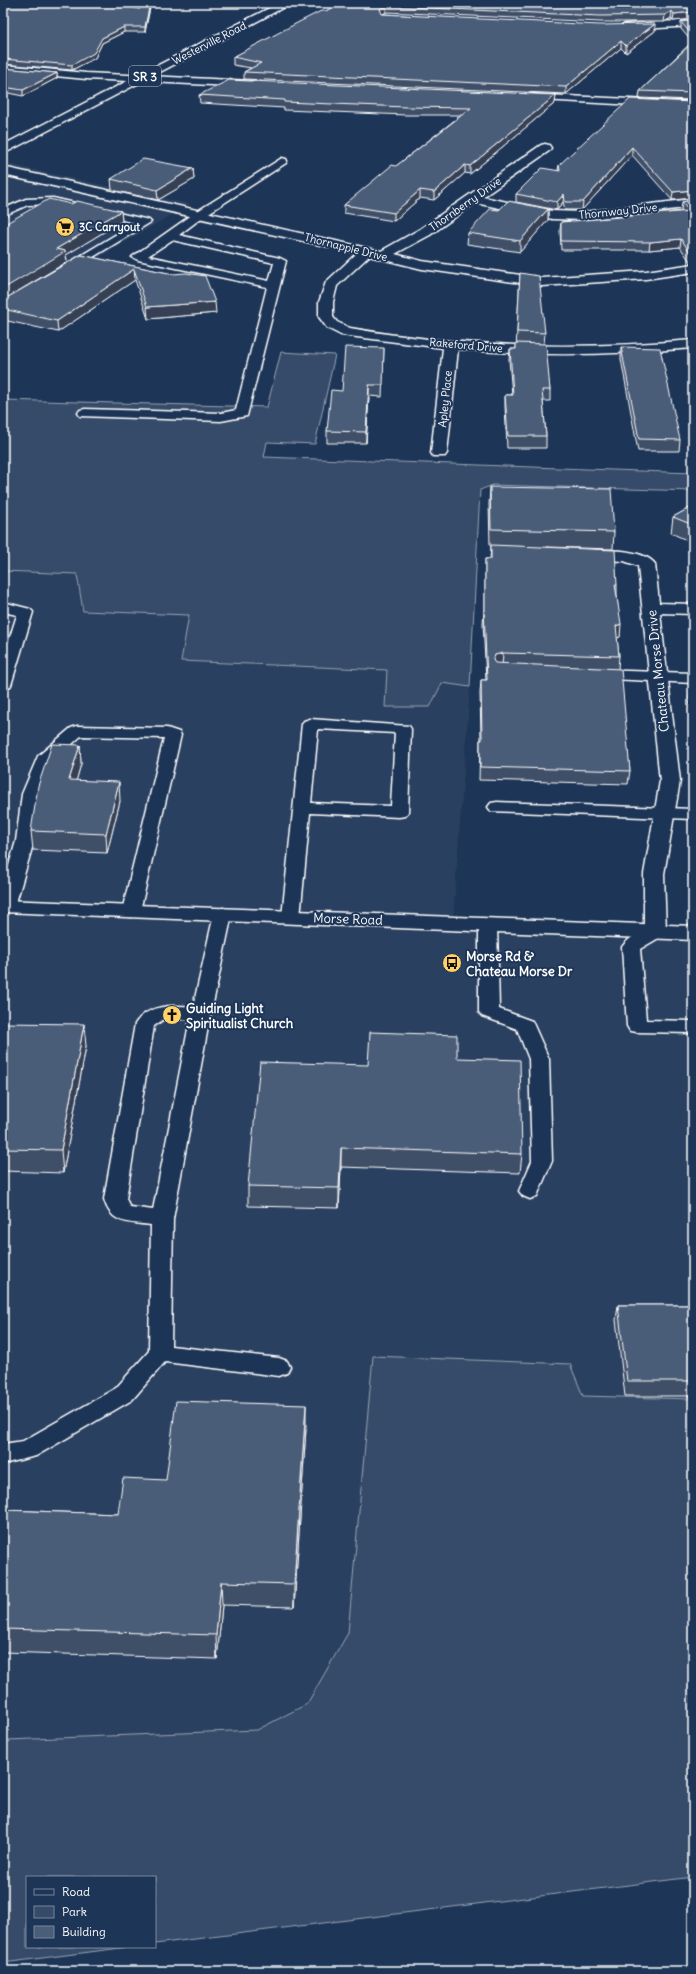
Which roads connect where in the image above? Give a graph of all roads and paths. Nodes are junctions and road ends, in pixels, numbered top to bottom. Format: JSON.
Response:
{"nodes":[{"id":1,"x":110,"y":3,"type":"edge"},
{"id":2,"x":287,"y":3,"type":"edge"},
{"id":3,"x":140,"y":9,"type":"edge"},
{"id":4,"x":693,"y":23,"type":"edge"},
{"id":5,"x":614,"y":27,"type":"edge"},
{"id":6,"x":3,"y":68,"type":"edge"},
{"id":7,"x":140,"y":78,"type":"junction"},
{"id":8,"x":267,"y":85,"type":"edge"},
{"id":9,"x":517,"y":97,"type":"edge"},
{"id":10,"x":693,"y":105,"type":"edge"},
{"id":11,"x":546,"y":148,"type":"dead end"},
{"id":12,"x":3,"y":150,"type":"edge"},
{"id":13,"x":282,"y":161,"type":"dead end"},
{"id":14,"x":3,"y":171,"type":"edge"},
{"id":15,"x":76,"y":187,"type":"junction"},
{"id":16,"x":473,"y":199,"type":"junction"},
{"id":17,"x":53,"y":201,"type":"junction"},
{"id":18,"x":693,"y":203,"type":"edge"},
{"id":19,"x":159,"y":205,"type":"junction"},
{"id":20,"x":3,"y":213,"type":"edge"},
{"id":21,"x":200,"y":214,"type":"junction"},
{"id":22,"x":135,"y":220,"type":"junction"},
{"id":23,"x":170,"y":236,"type":"junction"},
{"id":24,"x":366,"y":252,"type":"junction"},
{"id":25,"x":382,"y":256,"type":"junction"},
{"id":26,"x":693,"y":268,"type":"edge"},
{"id":27,"x":57,"y":275,"type":"edge"},
{"id":28,"x":273,"y":285,"type":"junction"},
{"id":29,"x":693,"y":344,"type":"edge"},
{"id":30,"x":452,"y":345,"type":"junction"},
{"id":31,"x":85,"y":413,"type":"dead end"},
{"id":32,"x":439,"y":454,"type":"dead end"},
{"id":33,"x":568,"y":554,"type":"edge"},
{"id":34,"x":3,"y":607,"type":"edge"},
{"id":35,"x":651,"y":608,"type":"junction"},
{"id":36,"x":693,"y":609,"type":"edge"},
{"id":37,"x":581,"y":674,"type":"edge"},
{"id":38,"x":659,"y":677,"type":"junction"},
{"id":39,"x":693,"y":678,"type":"edge"},
{"id":40,"x":3,"y":685,"type":"edge"},
{"id":41,"x":497,"y":807,"type":"dead end"},
{"id":42,"x":302,"y":808,"type":"junction"},
{"id":43,"x":665,"y":812,"type":"junction"},
{"id":44,"x":693,"y":814,"type":"edge"},
{"id":45,"x":4,"y":906,"type":"edge"},
{"id":46,"x":131,"y":911,"type":"junction"},
{"id":47,"x":223,"y":914,"type":"junction"},
{"id":48,"x":291,"y":917,"type":"junction"},
{"id":49,"x":488,"y":925,"type":"junction"},
{"id":50,"x":655,"y":932,"type":"junction"},
{"id":51,"x":693,"y":933,"type":"edge"},
{"id":52,"x":201,"y":1014,"type":"junction"},
{"id":53,"x":693,"y":1027,"type":"edge"},
{"id":54,"x":530,"y":1191,"type":"dead end"},
{"id":55,"x":162,"y":1219,"type":"junction"},
{"id":56,"x":160,"y":1353,"type":"junction"},
{"id":57,"x":279,"y":1367,"type":"dead end"},
{"id":58,"x":3,"y":1454,"type":"edge"}],
"edges":[{"from":1,"to":3,"type":"street"},
{"from":2,"to":7,"type":"street","name":"Westerville Road","number":"SR 3"},
{"from":4,"to":5,"type":"street"},
{"from":6,"to":7,"type":"street"},
{"from":7,"to":8,"type":"street"},
{"from":7,"to":12,"type":"street","name":"Westerville Road","number":"SR 3"},
{"from":9,"to":10,"type":"street"},
{"from":11,"to":16,"type":"street","name":"Thornberry Drive"},
{"from":13,"to":21,"type":"lane"},
{"from":14,"to":15,"type":"street","name":"Thornapple Drive"},
{"from":15,"to":17,"type":"lane"},
{"from":15,"to":19,"type":"street","name":"Thornapple Drive"},
{"from":16,"to":18,"type":"street","name":"Thornway Drive"},
{"from":16,"to":25,"type":"street","name":"Thornberry Drive"},
{"from":17,"to":20,"type":"lane"},
{"from":17,"to":22,"type":"lane"},
{"from":19,"to":21,"type":"street","name":"Thornapple Drive"},
{"from":19,"to":22,"type":"lane"},
{"from":21,"to":23,"type":"lane"},
{"from":21,"to":24,"type":"street","name":"Thornapple Drive"},
{"from":22,"to":27,"type":"lane"},
{"from":23,"to":28,"type":"lane"},
{"from":23,"to":28,"type":"lane"},
{"from":24,"to":25,"type":"street","name":"Thornapple Drive"},
{"from":24,"to":30,"type":"street","name":"Rakeford Drive"},
{"from":25,"to":26,"type":"street","name":"Thornapple Drive"},
{"from":28,"to":31,"type":"lane"},
{"from":29,"to":30,"type":"street","name":"Rakeford Drive"},
{"from":30,"to":32,"type":"street","name":"Apley Place"},
{"from":33,"to":35,"type":"street","name":"Chateau Morse Drive"},
{"from":34,"to":40,"type":"lane"},
{"from":35,"to":36,"type":"street"},
{"from":35,"to":38,"type":"street","name":"Chateau Morse Drive"},
{"from":37,"to":38,"type":"lane"},
{"from":38,"to":39,"type":"lane"},
{"from":38,"to":43,"type":"street","name":"Chateau Morse Drive"},
{"from":41,"to":43,"type":"lane"},
{"from":42,"to":42,"type":"lane"},
{"from":42,"to":48,"type":"lane"},
{"from":43,"to":44,"type":"lane"},
{"from":43,"to":50,"type":"street","name":"Chateau Morse Drive"},
{"from":45,"to":46,"type":"street","name":"Morse Road"},
{"from":45,"to":46,"type":"lane"},
{"from":46,"to":47,"type":"street","name":"Morse Road"},
{"from":47,"to":48,"type":"street","name":"Morse Road"},
{"from":47,"to":52,"type":"lane"},
{"from":48,"to":49,"type":"street","name":"Morse Road"},
{"from":49,"to":50,"type":"street","name":"Morse Road"},
{"from":49,"to":54,"type":"lane"},
{"from":50,"to":51,"type":"street","name":"Morse Road"},
{"from":50,"to":53,"type":"lane"},
{"from":52,"to":55,"type":"lane"},
{"from":52,"to":55,"type":"lane"},
{"from":55,"to":56,"type":"lane"},
{"from":56,"to":57,"type":"lane"},
{"from":56,"to":58,"type":"lane"}]}
